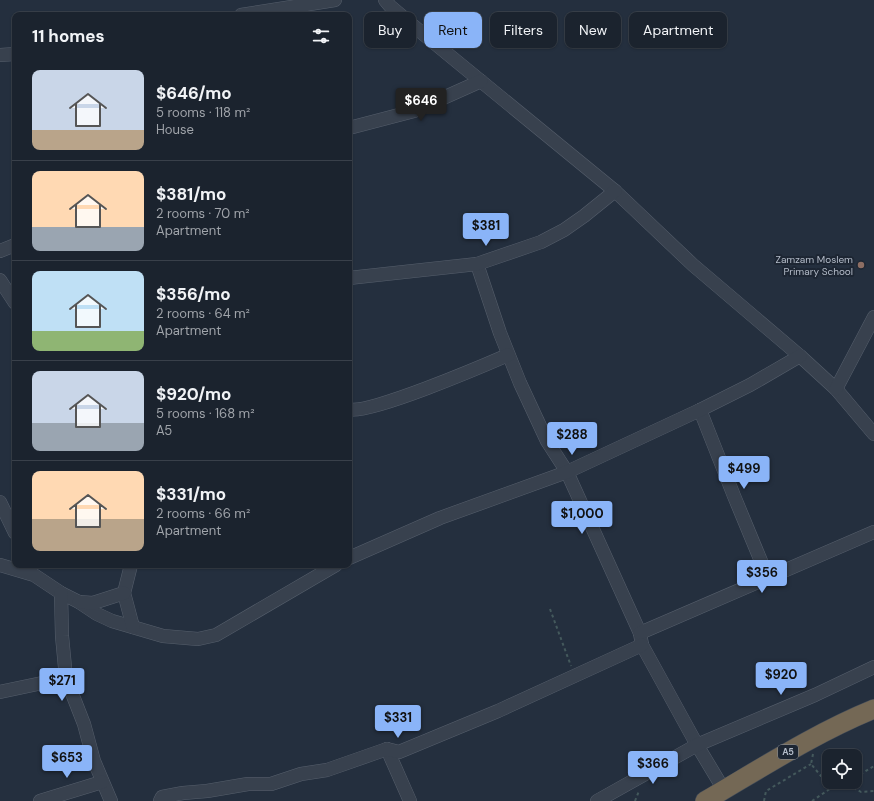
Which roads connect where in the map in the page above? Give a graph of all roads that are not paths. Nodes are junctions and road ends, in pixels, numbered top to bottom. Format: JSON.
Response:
{"nodes":[{"id":1,"x":335,"y":0,"type":"edge"},
{"id":2,"x":390,"y":2,"type":"edge"},
{"id":3,"x":260,"y":12,"type":"edge"},
{"id":4,"x":12,"y":54,"type":"edge"},
{"id":5,"x":0,"y":55,"type":"edge"},
{"id":6,"x":481,"y":81,"type":"junction"},
{"id":7,"x":352,"y":127,"type":"edge"},
{"id":8,"x":615,"y":191,"type":"junction"},
{"id":9,"x":12,"y":246,"type":"edge"},
{"id":10,"x":0,"y":252,"type":"edge"},
{"id":11,"x":477,"y":264,"type":"junction"},
{"id":12,"x":352,"y":278,"type":"edge"},
{"id":13,"x":0,"y":280,"type":"edge"},
{"id":14,"x":12,"y":298,"type":"edge"},
{"id":15,"x":874,"y":317,"type":"edge"},
{"id":16,"x":508,"y":355,"type":"junction"},
{"id":17,"x":800,"y":356,"type":"junction"},
{"id":18,"x":836,"y":389,"type":"junction"},
{"id":19,"x":352,"y":409,"type":"edge"},
{"id":20,"x":700,"y":410,"type":"junction"},
{"id":21,"x":873,"y":430,"type":"edge"},
{"id":22,"x":567,"y":472,"type":"junction"},
{"id":23,"x":0,"y":502,"type":"edge"},
{"id":24,"x":12,"y":527,"type":"edge"},
{"id":25,"x":874,"y":532,"type":"edge"},
{"id":26,"x":352,"y":557,"type":"edge"},
{"id":27,"x":0,"y":565,"type":"edge"},
{"id":28,"x":12,"y":567,"type":"edge"},
{"id":29,"x":18,"y":568,"type":"edge"},
{"id":30,"x":130,"y":568,"type":"edge"},
{"id":31,"x":331,"y":568,"type":"edge"},
{"id":32,"x":30,"y":570,"type":"edge"},
{"id":33,"x":768,"y":578,"type":"junction"},
{"id":34,"x":61,"y":593,"type":"junction"},
{"id":35,"x":124,"y":593,"type":"junction"},
{"id":36,"x":79,"y":602,"type":"junction"},
{"id":37,"x":133,"y":627,"type":"junction"},
{"id":38,"x":641,"y":639,"type":"junction"},
{"id":39,"x":874,"y":667,"type":"edge"},
{"id":40,"x":66,"y":678,"type":"junction"},
{"id":41,"x":0,"y":692,"type":"edge"},
{"id":42,"x":874,"y":709,"type":"edge"},
{"id":43,"x":697,"y":745,"type":"junction"},
{"id":44,"x":387,"y":749,"type":"junction"},
{"id":45,"x":102,"y":782,"type":"junction"},
{"id":46,"x":724,"y":790,"type":"junction"},
{"id":47,"x":40,"y":801,"type":"edge"},
{"id":48,"x":111,"y":801,"type":"edge"},
{"id":49,"x":160,"y":801,"type":"edge"},
{"id":50,"x":410,"y":801,"type":"edge"},
{"id":51,"x":597,"y":801,"type":"edge"},
{"id":52,"x":705,"y":801,"type":"edge"}],
"edges":[{"from":1,"to":3,"type":"street"},
{"from":2,"to":6,"type":"street"},
{"from":4,"to":5,"type":"street"},
{"from":6,"to":7,"type":"street"},
{"from":6,"to":8,"type":"street"},
{"from":8,"to":11,"type":"street"},
{"from":8,"to":17,"type":"street"},
{"from":9,"to":10,"type":"street"},
{"from":11,"to":12,"type":"street"},
{"from":11,"to":16,"type":"street"},
{"from":13,"to":14,"type":"street"},
{"from":15,"to":18,"type":"street"},
{"from":16,"to":19,"type":"street"},
{"from":16,"to":22,"type":"street"},
{"from":17,"to":18,"type":"street"},
{"from":17,"to":20,"type":"street"},
{"from":18,"to":21,"type":"street"},
{"from":20,"to":22,"type":"street"},
{"from":20,"to":33,"type":"street"},
{"from":22,"to":26,"type":"street"},
{"from":22,"to":38,"type":"street"},
{"from":23,"to":24,"type":"street"},
{"from":25,"to":33,"type":"street"},
{"from":27,"to":28,"type":"street"},
{"from":29,"to":32,"type":"street"},
{"from":30,"to":35,"type":"street"},
{"from":31,"to":37,"type":"street"},
{"from":32,"to":34,"type":"street"},
{"from":33,"to":38,"type":"street"},
{"from":34,"to":36,"type":"street"},
{"from":34,"to":40,"type":"street"},
{"from":35,"to":36,"type":"street"},
{"from":35,"to":37,"type":"street"},
{"from":36,"to":37,"type":"street"},
{"from":38,"to":43,"type":"street"},
{"from":38,"to":44,"type":"street"},
{"from":39,"to":43,"type":"street"},
{"from":40,"to":41,"type":"street"},
{"from":40,"to":45,"type":"street"},
{"from":42,"to":46,"type":"highway","name":"A5","number":"A5"},
{"from":43,"to":46,"type":"street"},
{"from":43,"to":51,"type":"street"},
{"from":44,"to":49,"type":"street"},
{"from":44,"to":50,"type":"street"},
{"from":45,"to":47,"type":"street"},
{"from":45,"to":48,"type":"street"},
{"from":46,"to":52,"type":"highway","name":"A5","number":"A5"}]}
